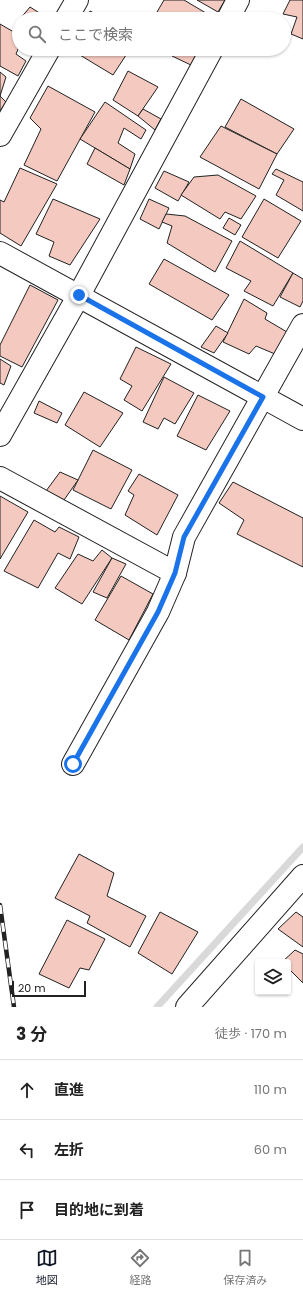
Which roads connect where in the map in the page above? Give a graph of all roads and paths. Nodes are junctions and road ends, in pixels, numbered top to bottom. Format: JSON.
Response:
{"nodes":[{"id":1,"x":77,"y":0,"type":"edge"},
{"id":2,"x":238,"y":0,"type":"edge"},
{"id":3,"x":70,"y":12,"type":"edge"},
{"id":4,"x":232,"y":12,"type":"edge"},
{"id":5,"x":45,"y":56,"type":"edge"},
{"id":6,"x":208,"y":56,"type":"edge"},
{"id":7,"x":0,"y":135,"type":"edge"},
{"id":8,"x":0,"y":252,"type":"edge"},
{"id":9,"x":79,"y":295,"type":"junction"},
{"id":10,"x":303,"y":325,"type":"edge"},
{"id":11,"x":263,"y":397,"type":"junction"},
{"id":12,"x":303,"y":419,"type":"edge"},
{"id":13,"x":0,"y":435,"type":"edge"},
{"id":14,"x":0,"y":478,"type":"edge"},
{"id":15,"x":175,"y":573,"type":"junction"},
{"id":16,"x":73,"y":764,"type":"dead end"},
{"id":17,"x":303,"y":876,"type":"edge"},
{"id":18,"x":187,"y":1007,"type":"edge"}],
"edges":[{"from":1,"to":3,"type":"street"},
{"from":2,"to":4,"type":"street"},
{"from":5,"to":7,"type":"street"},
{"from":6,"to":9,"type":"street"},
{"from":8,"to":9,"type":"street"},
{"from":9,"to":11,"type":"street"},
{"from":9,"to":13,"type":"street"},
{"from":10,"to":11,"type":"street"},
{"from":11,"to":12,"type":"street"},
{"from":11,"to":15,"type":"street"},
{"from":14,"to":15,"type":"street"},
{"from":15,"to":16,"type":"street"},
{"from":17,"to":18,"type":"street"}]}
